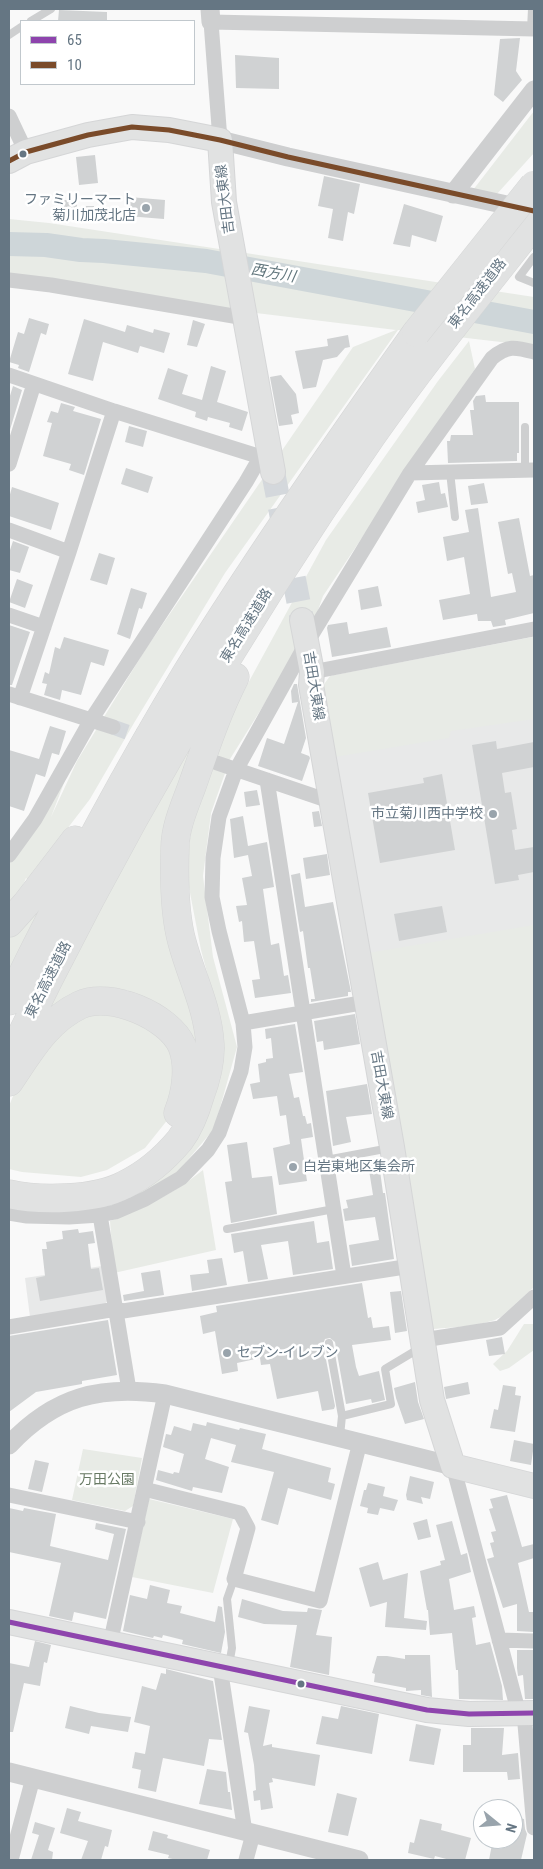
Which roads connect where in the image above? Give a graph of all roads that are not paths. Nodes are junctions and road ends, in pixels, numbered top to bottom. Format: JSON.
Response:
{"nodes":[{"id":1,"x":51,"y":9,"type":"edge"},
{"id":2,"x":532,"y":9,"type":"edge"},
{"id":3,"x":211,"y":15,"type":"edge"},
{"id":4,"x":33,"y":20,"type":"edge"},
{"id":5,"x":20,"y":28,"type":"edge"},
{"id":6,"x":533,"y":29,"type":"edge"},
{"id":7,"x":9,"y":35,"type":"edge"},
{"id":8,"x":534,"y":90,"type":"edge"},
{"id":9,"x":9,"y":116,"type":"edge"},
{"id":10,"x":220,"y":140,"type":"junction"},
{"id":11,"x":17,"y":157,"type":"edge"},
{"id":12,"x":534,"y":185,"type":"edge"},
{"id":13,"x":453,"y":194,"type":"junction"},
{"id":14,"x":534,"y":211,"type":"edge"},
{"id":15,"x":534,"y":224,"type":"edge"},
{"id":16,"x":534,"y":256,"type":"edge"},
{"id":17,"x":9,"y":280,"type":"edge"},
{"id":18,"x":534,"y":283,"type":"edge"},
{"id":19,"x":244,"y":310,"type":"junction"},
{"id":20,"x":534,"y":352,"type":"edge"},
{"id":21,"x":9,"y":375,"type":"edge"},
{"id":22,"x":34,"y":384,"type":"junction"},
{"id":23,"x":114,"y":411,"type":"junction"},
{"id":24,"x":525,"y":427,"type":"dead end"},
{"id":25,"x":371,"y":437,"type":"junction"},
{"id":26,"x":267,"y":458,"type":"junction"},
{"id":27,"x":10,"y":459,"type":"edge"},
{"id":28,"x":530,"y":470,"type":"edge"},
{"id":29,"x":410,"y":472,"type":"junction"},
{"id":30,"x":450,"y":472,"type":"junction"},
{"id":31,"x":455,"y":517,"type":"dead end"},
{"id":32,"x":9,"y":530,"type":"edge"},
{"id":33,"x":69,"y":552,"type":"junction"},
{"id":34,"x":9,"y":615,"type":"edge"},
{"id":35,"x":302,"y":620,"type":"tunnel mouth"},
{"id":36,"x":44,"y":626,"type":"junction"},
{"id":37,"x":534,"y":629,"type":"edge"},
{"id":38,"x":306,"y":644,"type":"junction"},
{"id":39,"x":312,"y":672,"type":"junction"},
{"id":40,"x":14,"y":696,"type":"edge"},
{"id":41,"x":91,"y":720,"type":"junction"},
{"id":42,"x":113,"y":727,"type":"tunnel mouth"},
{"id":43,"x":217,"y":763,"type":"dead end"},
{"id":44,"x":132,"y":765,"type":"junction"},
{"id":45,"x":236,"y":770,"type":"junction"},
{"id":46,"x":266,"y":780,"type":"junction"},
{"id":47,"x":332,"y":802,"type":"junction"},
{"id":48,"x":9,"y":855,"type":"edge"},
{"id":49,"x":9,"y":922,"type":"edge"},
{"id":50,"x":9,"y":1001,"type":"edge"},
{"id":51,"x":367,"y":1002,"type":"junction"},
{"id":52,"x":303,"y":1013,"type":"junction"},
{"id":53,"x":243,"y":1023,"type":"junction"},
{"id":54,"x":9,"y":1060,"type":"edge"},
{"id":55,"x":9,"y":1082,"type":"edge"},
{"id":56,"x":392,"y":1147,"type":"junction"},
{"id":57,"x":326,"y":1160,"type":"junction"},
{"id":58,"x":9,"y":1179,"type":"edge"},
{"id":59,"x":9,"y":1194,"type":"edge"},
{"id":60,"x":334,"y":1210,"type":"junction"},
{"id":61,"x":9,"y":1212,"type":"edge"},
{"id":62,"x":100,"y":1215,"type":"junction"},
{"id":63,"x":227,"y":1229,"type":"dead end"},
{"id":64,"x":412,"y":1266,"type":"junction"},
{"id":65,"x":344,"y":1276,"type":"junction"},
{"id":66,"x":534,"y":1297,"type":"edge"},
{"id":67,"x":116,"y":1309,"type":"junction"},
{"id":68,"x":9,"y":1327,"type":"edge"},
{"id":69,"x":423,"y":1340,"type":"junction"},
{"id":70,"x":329,"y":1343,"type":"dead end"},
{"id":71,"x":129,"y":1390,"type":"junction"},
{"id":72,"x":165,"y":1394,"type":"junction"},
{"id":73,"x":342,"y":1416,"type":"junction"},
{"id":74,"x":340,"y":1437,"type":"junction"},
{"id":75,"x":360,"y":1442,"type":"junction"},
{"id":76,"x":9,"y":1445,"type":"edge"},
{"id":77,"x":453,"y":1466,"type":"junction"},
{"id":78,"x":534,"y":1486,"type":"edge"},
{"id":79,"x":144,"y":1489,"type":"junction"},
{"id":80,"x":9,"y":1495,"type":"edge"},
{"id":81,"x":138,"y":1522,"type":"junction"},
{"id":82,"x":234,"y":1578,"type":"junction"},
{"id":83,"x":9,"y":1622,"type":"edge"},
{"id":84,"x":499,"y":1640,"type":"junction"},
{"id":85,"x":534,"y":1641,"type":"edge"},
{"id":86,"x":110,"y":1644,"type":"junction"},
{"id":87,"x":225,"y":1668,"type":"junction"},
{"id":88,"x":526,"y":1713,"type":"edge"},
{"id":89,"x":9,"y":1772,"type":"edge"},
{"id":90,"x":33,"y":1778,"type":"junction"},
{"id":91,"x":534,"y":1828,"type":"edge"},
{"id":92,"x":249,"y":1833,"type":"junction"},
{"id":93,"x":11,"y":1860,"type":"edge"},
{"id":94,"x":246,"y":1860,"type":"edge"},
{"id":95,"x":359,"y":1860,"type":"edge"}],
"edges":[{"from":1,"to":4,"type":"lane"},
{"from":2,"to":6,"type":"lane"},
{"from":3,"to":6,"type":"street"},
{"from":3,"to":10,"type":"street"},
{"from":5,"to":7,"type":"lane"},
{"from":8,"to":13,"type":"street"},
{"from":9,"to":11,"type":"street"},
{"from":10,"to":11,"type":"main road"},
{"from":10,"to":13,"type":"street"},
{"from":10,"to":19,"type":"main road","name":"吉田大東線"},
{"from":12,"to":44,"type":"highway","name":"東名高速道路","bridge":true},
{"from":13,"to":14,"type":"street"},
{"from":15,"to":25,"type":"highway","name":"東名高速道路"},
{"from":16,"to":18,"type":"lane"},
{"from":17,"to":19,"type":"street"},
{"from":19,"to":26,"type":"main road","name":"吉田大東線"},
{"from":20,"to":29,"type":"street"},
{"from":21,"to":22,"type":"street"},
{"from":22,"to":23,"type":"street"},
{"from":22,"to":27,"type":"street"},
{"from":23,"to":26,"type":"street"},
{"from":23,"to":33,"type":"street"},
{"from":24,"to":28,"type":"lane"},
{"from":25,"to":54,"type":"highway","name":"東名高速道路"},
{"from":25,"to":59,"type":"highway"},
{"from":26,"to":41,"type":"street"},
{"from":28,"to":30,"type":"street"},
{"from":29,"to":30,"type":"street"},
{"from":29,"to":38,"type":"street"},
{"from":30,"to":31,"type":"lane"},
{"from":32,"to":33,"type":"street"},
{"from":33,"to":36,"type":"street"},
{"from":34,"to":36,"type":"street"},
{"from":35,"to":38,"type":"main road","name":"吉田大東線"},
{"from":36,"to":40,"type":"street"},
{"from":37,"to":39,"type":"street"},
{"from":38,"to":39,"type":"main road","name":"吉田大東線"},
{"from":38,"to":45,"type":"street"},
{"from":39,"to":47,"type":"main road","name":"吉田大東線"},
{"from":40,"to":41,"type":"street"},
{"from":41,"to":42,"type":"street"},
{"from":41,"to":48,"type":"street"},
{"from":43,"to":45,"type":"street"},
{"from":44,"to":49,"type":"highway"},
{"from":44,"to":50,"type":"highway","name":"東名高速道路"},
{"from":45,"to":46,"type":"street"},
{"from":45,"to":53,"type":"street"},
{"from":46,"to":47,"type":"street"},
{"from":46,"to":52,"type":"street"},
{"from":47,"to":51,"type":"main road","name":"吉田大東線"},
{"from":51,"to":52,"type":"street"},
{"from":51,"to":56,"type":"main road","name":"吉田大東線"},
{"from":52,"to":53,"type":"street"},
{"from":52,"to":57,"type":"street"},
{"from":53,"to":62,"type":"street"},
{"from":55,"to":58,"type":"highway"},
{"from":56,"to":57,"type":"lane"},
{"from":56,"to":64,"type":"main road","name":"吉田大東線"},
{"from":57,"to":60,"type":"street"},
{"from":60,"to":63,"type":"lane"},
{"from":60,"to":65,"type":"street"},
{"from":61,"to":62,"type":"street"},
{"from":62,"to":67,"type":"street"},
{"from":64,"to":65,"type":"street"},
{"from":64,"to":69,"type":"main road","name":"吉田大東線"},
{"from":65,"to":67,"type":"street"},
{"from":66,"to":69,"type":"street"},
{"from":67,"to":68,"type":"street"},
{"from":67,"to":71,"type":"street"},
{"from":69,"to":73,"type":"lane"},
{"from":69,"to":77,"type":"main road","name":"吉田大東線"},
{"from":70,"to":73,"type":"lane"},
{"from":71,"to":72,"type":"street"},
{"from":71,"to":76,"type":"street"},
{"from":72,"to":74,"type":"street"},
{"from":72,"to":79,"type":"street"},
{"from":73,"to":74,"type":"lane"},
{"from":74,"to":75,"type":"street"},
{"from":75,"to":77,"type":"street"},
{"from":75,"to":82,"type":"street"},
{"from":77,"to":78,"type":"main road"},
{"from":77,"to":84,"type":"street"},
{"from":79,"to":81,"type":"street"},
{"from":79,"to":82,"type":"street"},
{"from":80,"to":81,"type":"street"},
{"from":81,"to":86,"type":"street"},
{"from":82,"to":87,"type":"lane"},
{"from":83,"to":86,"type":"main road"},
{"from":84,"to":85,"type":"street"},
{"from":84,"to":88,"type":"street"},
{"from":86,"to":87,"type":"main road"},
{"from":87,"to":88,"type":"main road"},
{"from":87,"to":92,"type":"street"},
{"from":88,"to":91,"type":"street"},
{"from":89,"to":90,"type":"street"},
{"from":90,"to":92,"type":"street"},
{"from":90,"to":93,"type":"street"},
{"from":92,"to":94,"type":"street"},
{"from":92,"to":95,"type":"street"}]}
